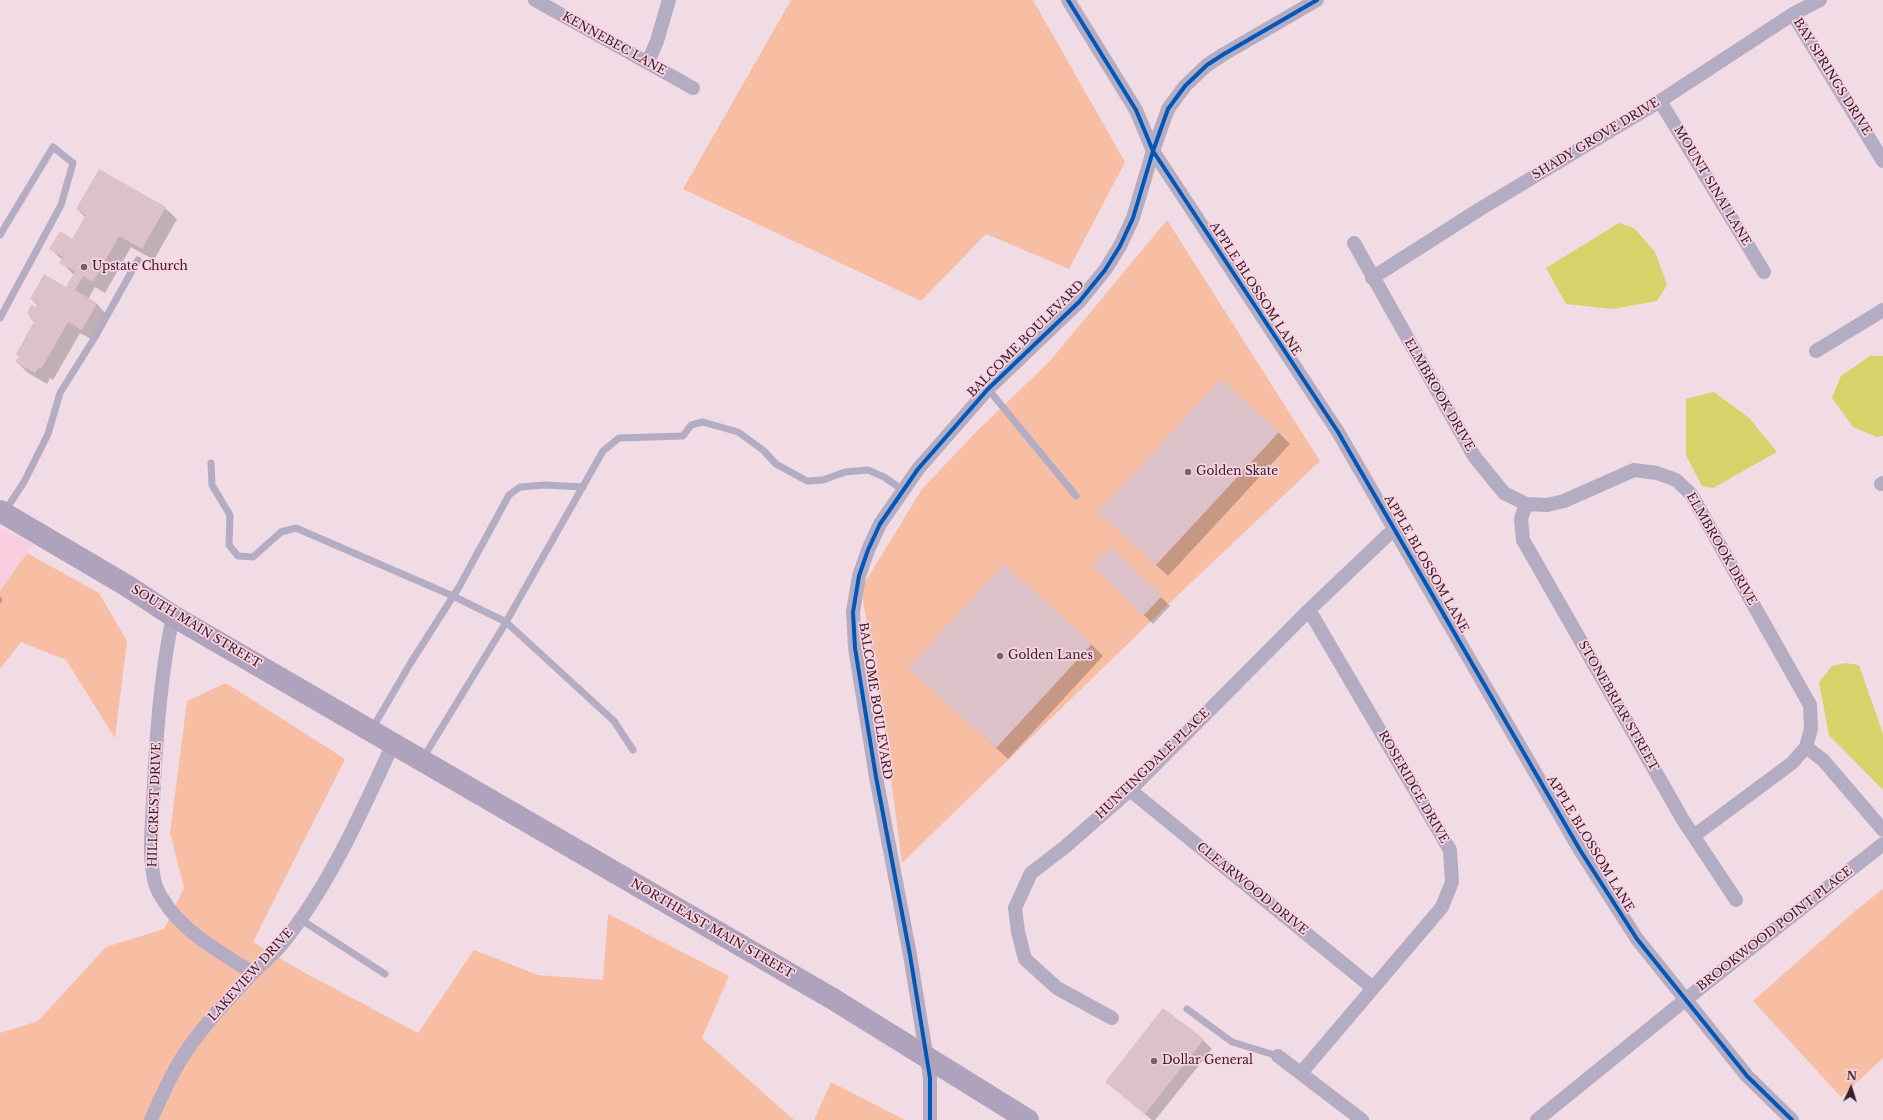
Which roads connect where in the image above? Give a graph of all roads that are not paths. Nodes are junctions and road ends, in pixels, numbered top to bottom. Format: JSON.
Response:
{"nodes":[{"id":1,"x":535,"y":0,"type":"edge"},
{"id":2,"x":669,"y":0,"type":"edge"},
{"id":3,"x":1068,"y":0,"type":"edge"},
{"id":4,"x":1318,"y":0,"type":"edge"},
{"id":5,"x":1820,"y":0,"type":"edge"},
{"id":6,"x":1793,"y":14,"type":"junction"},
{"id":7,"x":648,"y":62,"type":"junction"},
{"id":8,"x":693,"y":88,"type":"dead end"},
{"id":9,"x":1660,"y":100,"type":"junction"},
{"id":10,"x":1153,"y":151,"type":"junction"},
{"id":11,"x":1883,"y":161,"type":"edge"},
{"id":12,"x":0,"y":235,"type":"edge"},
{"id":13,"x":1354,"y":244,"type":"dead end"},
{"id":14,"x":138,"y":260,"type":"dead end"},
{"id":15,"x":1764,"y":272,"type":"dead end"},
{"id":16,"x":1372,"y":278,"type":"junction"},
{"id":17,"x":1883,"y":310,"type":"edge"},
{"id":18,"x":0,"y":318,"type":"edge"},
{"id":19,"x":1816,"y":351,"type":"dead end"},
{"id":20,"x":988,"y":388,"type":"junction"},
{"id":21,"x":210,"y":463,"type":"dead end"},
{"id":22,"x":583,"y":487,"type":"junction"},
{"id":23,"x":903,"y":490,"type":"junction"},
{"id":24,"x":1076,"y":496,"type":"dead end"},
{"id":25,"x":1526,"y":504,"type":"junction"},
{"id":26,"x":2,"y":512,"type":"edge"},
{"id":27,"x":1394,"y":528,"type":"junction"},
{"id":28,"x":453,"y":596,"type":"junction"},
{"id":29,"x":1309,"y":610,"type":"junction"},
{"id":30,"x":173,"y":616,"type":"junction"},
{"id":31,"x":506,"y":622,"type":"junction"},
{"id":32,"x":371,"y":730,"type":"junction"},
{"id":33,"x":393,"y":744,"type":"junction"},
{"id":34,"x":1806,"y":748,"type":"junction"},
{"id":35,"x":633,"y":750,"type":"dead end"},
{"id":36,"x":422,"y":761,"type":"junction"},
{"id":37,"x":1130,"y":790,"type":"junction"},
{"id":38,"x":1883,"y":830,"type":"edge"},
{"id":39,"x":1695,"y":835,"type":"junction"},
{"id":40,"x":1883,"y":844,"type":"edge"},
{"id":41,"x":1736,"y":900,"type":"dead end"},
{"id":42,"x":300,"y":919,"type":"junction"},
{"id":43,"x":252,"y":973,"type":"junction"},
{"id":44,"x":385,"y":974,"type":"dead end"},
{"id":45,"x":1373,"y":988,"type":"junction"},
{"id":46,"x":1685,"y":1000,"type":"junction"},
{"id":47,"x":1187,"y":1009,"type":"dead end"},
{"id":48,"x":1112,"y":1018,"type":"dead end"},
{"id":49,"x":926,"y":1055,"type":"junction"},
{"id":50,"x":1278,"y":1056,"type":"joint"},
{"id":51,"x":1301,"y":1073,"type":"junction"},
{"id":52,"x":151,"y":1120,"type":"edge"},
{"id":53,"x":930,"y":1120,"type":"edge"},
{"id":54,"x":1028,"y":1120,"type":"edge"},
{"id":55,"x":1362,"y":1120,"type":"edge"},
{"id":56,"x":1537,"y":1120,"type":"edge"},
{"id":57,"x":1792,"y":1120,"type":"edge"}],
"edges":[{"from":1,"to":7,"type":"street","name":"KENNEBEC LANE"},
{"from":2,"to":7,"type":"street"},
{"from":3,"to":10,"type":"street","name":"APPLE BLOSSOM LANE"},
{"from":4,"to":10,"type":"street","name":"BALCOME BOULEVARD"},
{"from":5,"to":6,"type":"street","name":"SHADY GROVE DRIVE"},
{"from":6,"to":9,"type":"street","name":"SHADY GROVE DRIVE"},
{"from":6,"to":11,"type":"street","name":"BAY SPRINGS DRIVE"},
{"from":7,"to":8,"type":"street","name":"KENNEBEC LANE"},
{"from":9,"to":15,"type":"street","name":"MOUNT SINAI LANE"},
{"from":9,"to":16,"type":"street","name":"SHADY GROVE DRIVE"},
{"from":10,"to":20,"type":"street","name":"BALCOME BOULEVARD"},
{"from":10,"to":27,"type":"street","name":"APPLE BLOSSOM LANE"},
{"from":12,"to":18,"type":"lane"},
{"from":13,"to":16,"type":"street","name":"ELMBROOK DRIVE"},
{"from":14,"to":26,"type":"lane"},
{"from":16,"to":25,"type":"street","name":"ELMBROOK DRIVE"},
{"from":17,"to":19,"type":"street"},
{"from":20,"to":23,"type":"street","name":"BALCOME BOULEVARD"},
{"from":20,"to":24,"type":"lane"},
{"from":21,"to":28,"type":"lane"},
{"from":22,"to":23,"type":"lane"},
{"from":22,"to":28,"type":"lane"},
{"from":22,"to":31,"type":"lane"},
{"from":23,"to":49,"type":"street","name":"BALCOME BOULEVARD"},
{"from":25,"to":34,"type":"street","name":"ELMBROOK DRIVE"},
{"from":25,"to":39,"type":"street","name":"STONEBRIAR STREET"},
{"from":26,"to":30,"type":"main road","name":"SOUTH MAIN STREET"},
{"from":27,"to":29,"type":"street","name":"HUNTINGDALE PLACE"},
{"from":27,"to":46,"type":"street","name":"APPLE BLOSSOM LANE"},
{"from":28,"to":31,"type":"lane"},
{"from":28,"to":32,"type":"lane"},
{"from":29,"to":37,"type":"street","name":"HUNTINGDALE PLACE"},
{"from":29,"to":45,"type":"street","name":"ROSERIDGE DRIVE"},
{"from":30,"to":32,"type":"main road","name":"SOUTH MAIN STREET"},
{"from":30,"to":43,"type":"street","name":"HILLCREST DRIVE"},
{"from":31,"to":35,"type":"lane"},
{"from":31,"to":36,"type":"lane"},
{"from":32,"to":33,"type":"main road","name":"SOUTH MAIN STREET"},
{"from":33,"to":36,"type":"main road","name":"NORTHEAST MAIN STREET"},
{"from":33,"to":42,"type":"street","name":"LAKEVIEW DRIVE"},
{"from":34,"to":38,"type":"street"},
{"from":34,"to":39,"type":"street","name":"ELMBROOK DRIVE"},
{"from":36,"to":49,"type":"main road","name":"NORTHEAST MAIN STREET"},
{"from":37,"to":45,"type":"street","name":"CLEARWOOD DRIVE"},
{"from":37,"to":48,"type":"street","name":"HUNTINGDALE PLACE"},
{"from":39,"to":41,"type":"street","name":"STONEBRIAR STREET"},
{"from":40,"to":46,"type":"street","name":"BROOKWOOD POINT PLACE"},
{"from":42,"to":43,"type":"street","name":"LAKEVIEW DRIVE"},
{"from":42,"to":44,"type":"lane"},
{"from":43,"to":52,"type":"street","name":"LAKEVIEW DRIVE"},
{"from":45,"to":51,"type":"street","name":"ROSERIDGE DRIVE"},
{"from":46,"to":56,"type":"street","name":"BROOKWOOD POINT PLACE"},
{"from":46,"to":57,"type":"street","name":"APPLE BLOSSOM LANE"},
{"from":47,"to":50,"type":"lane"},
{"from":49,"to":53,"type":"street","name":"BALCOME BOULEVARD"},
{"from":49,"to":54,"type":"main road","name":"NORTHEAST MAIN STREET"},
{"from":50,"to":51,"type":"street"},
{"from":51,"to":55,"type":"street"}]}
